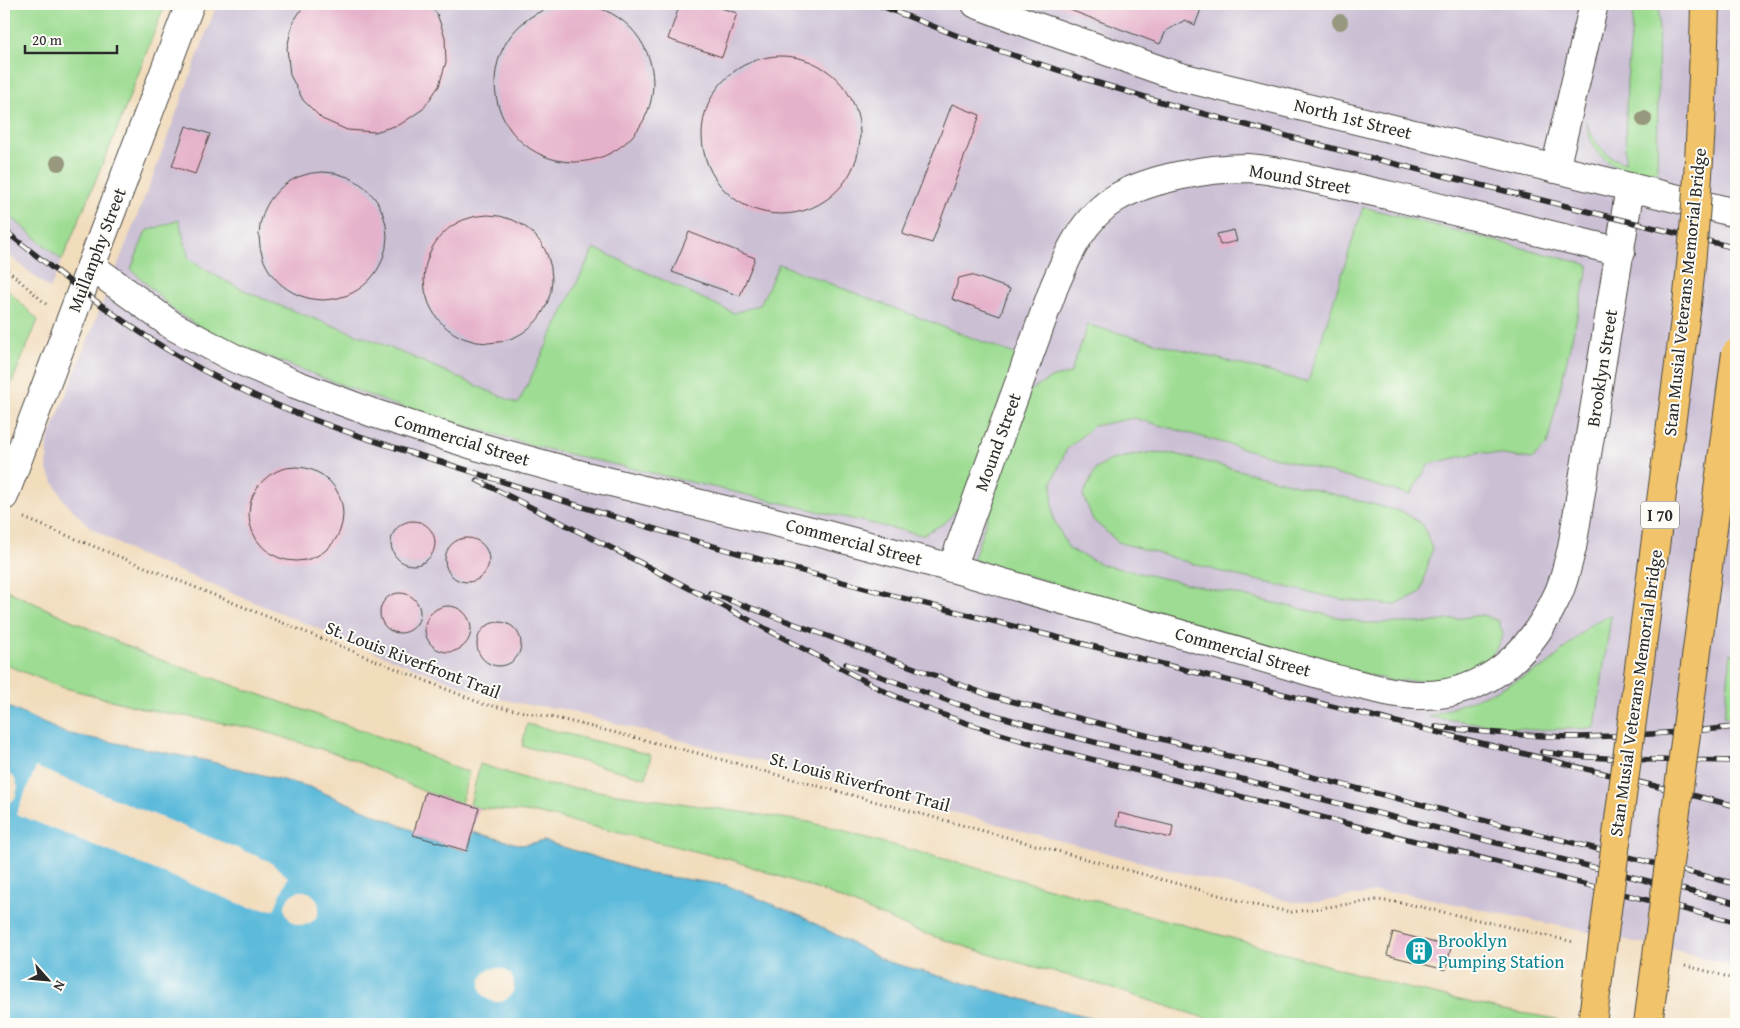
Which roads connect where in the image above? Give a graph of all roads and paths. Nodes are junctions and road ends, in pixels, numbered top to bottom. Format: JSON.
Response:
{"nodes":[{"id":1,"x":190,"y":4,"type":"edge"},
{"id":2,"x":976,"y":4,"type":"edge"},
{"id":3,"x":1594,"y":4,"type":"edge"},
{"id":4,"x":1705,"y":4,"type":"edge"},
{"id":5,"x":1555,"y":169,"type":"junction"},
{"id":6,"x":1630,"y":187,"type":"junction"},
{"id":7,"x":1736,"y":213,"type":"edge"},
{"id":8,"x":1621,"y":252,"type":"junction"},
{"id":9,"x":4,"y":266,"type":"edge"},
{"id":10,"x":91,"y":266,"type":"junction"},
{"id":11,"x":69,"y":324,"type":"junction"},
{"id":12,"x":1736,"y":353,"type":"edge"},
{"id":13,"x":11,"y":506,"type":"edge"},
{"id":14,"x":1572,"y":548,"type":"joint"},
{"id":15,"x":952,"y":568,"type":"junction"},
{"id":16,"x":1576,"y":943,"type":"dead end"},
{"id":17,"x":1681,"y":966,"type":"dead end"},
{"id":18,"x":1736,"y":979,"type":"edge"},
{"id":19,"x":1592,"y":1024,"type":"edge"},
{"id":20,"x":1648,"y":1024,"type":"edge"}],
"edges":[{"from":1,"to":10,"type":"street","name":"Mullanphy Street"},
{"from":2,"to":5,"type":"street","name":"North 1st Street"},
{"from":3,"to":5,"type":"street"},
{"from":4,"to":19,"type":"highway","name":"Stan Musial Veterans Memorial Bridge","number":"I 70","bridge":true},
{"from":5,"to":6,"type":"street","name":"North 1st Street"},
{"from":6,"to":7,"type":"street","name":"North 1st Street"},
{"from":6,"to":8,"type":"street","name":"Brooklyn Street"},
{"from":8,"to":14,"type":"street","name":"Brooklyn Street"},
{"from":8,"to":15,"type":"street","name":"Mound Street"},
{"from":9,"to":11,"type":"path"},
{"from":10,"to":11,"type":"street","name":"Mullanphy Street"},
{"from":10,"to":15,"type":"street","name":"Commercial Street"},
{"from":11,"to":13,"type":"street","name":"Mullanphy Street"},
{"from":12,"to":20,"type":"highway","bridge":true},
{"from":13,"to":16,"type":"path","name":"St. Louis Riverfront Trail"},
{"from":14,"to":15,"type":"street","name":"Commercial Street"},
{"from":17,"to":18,"type":"path"}]}
